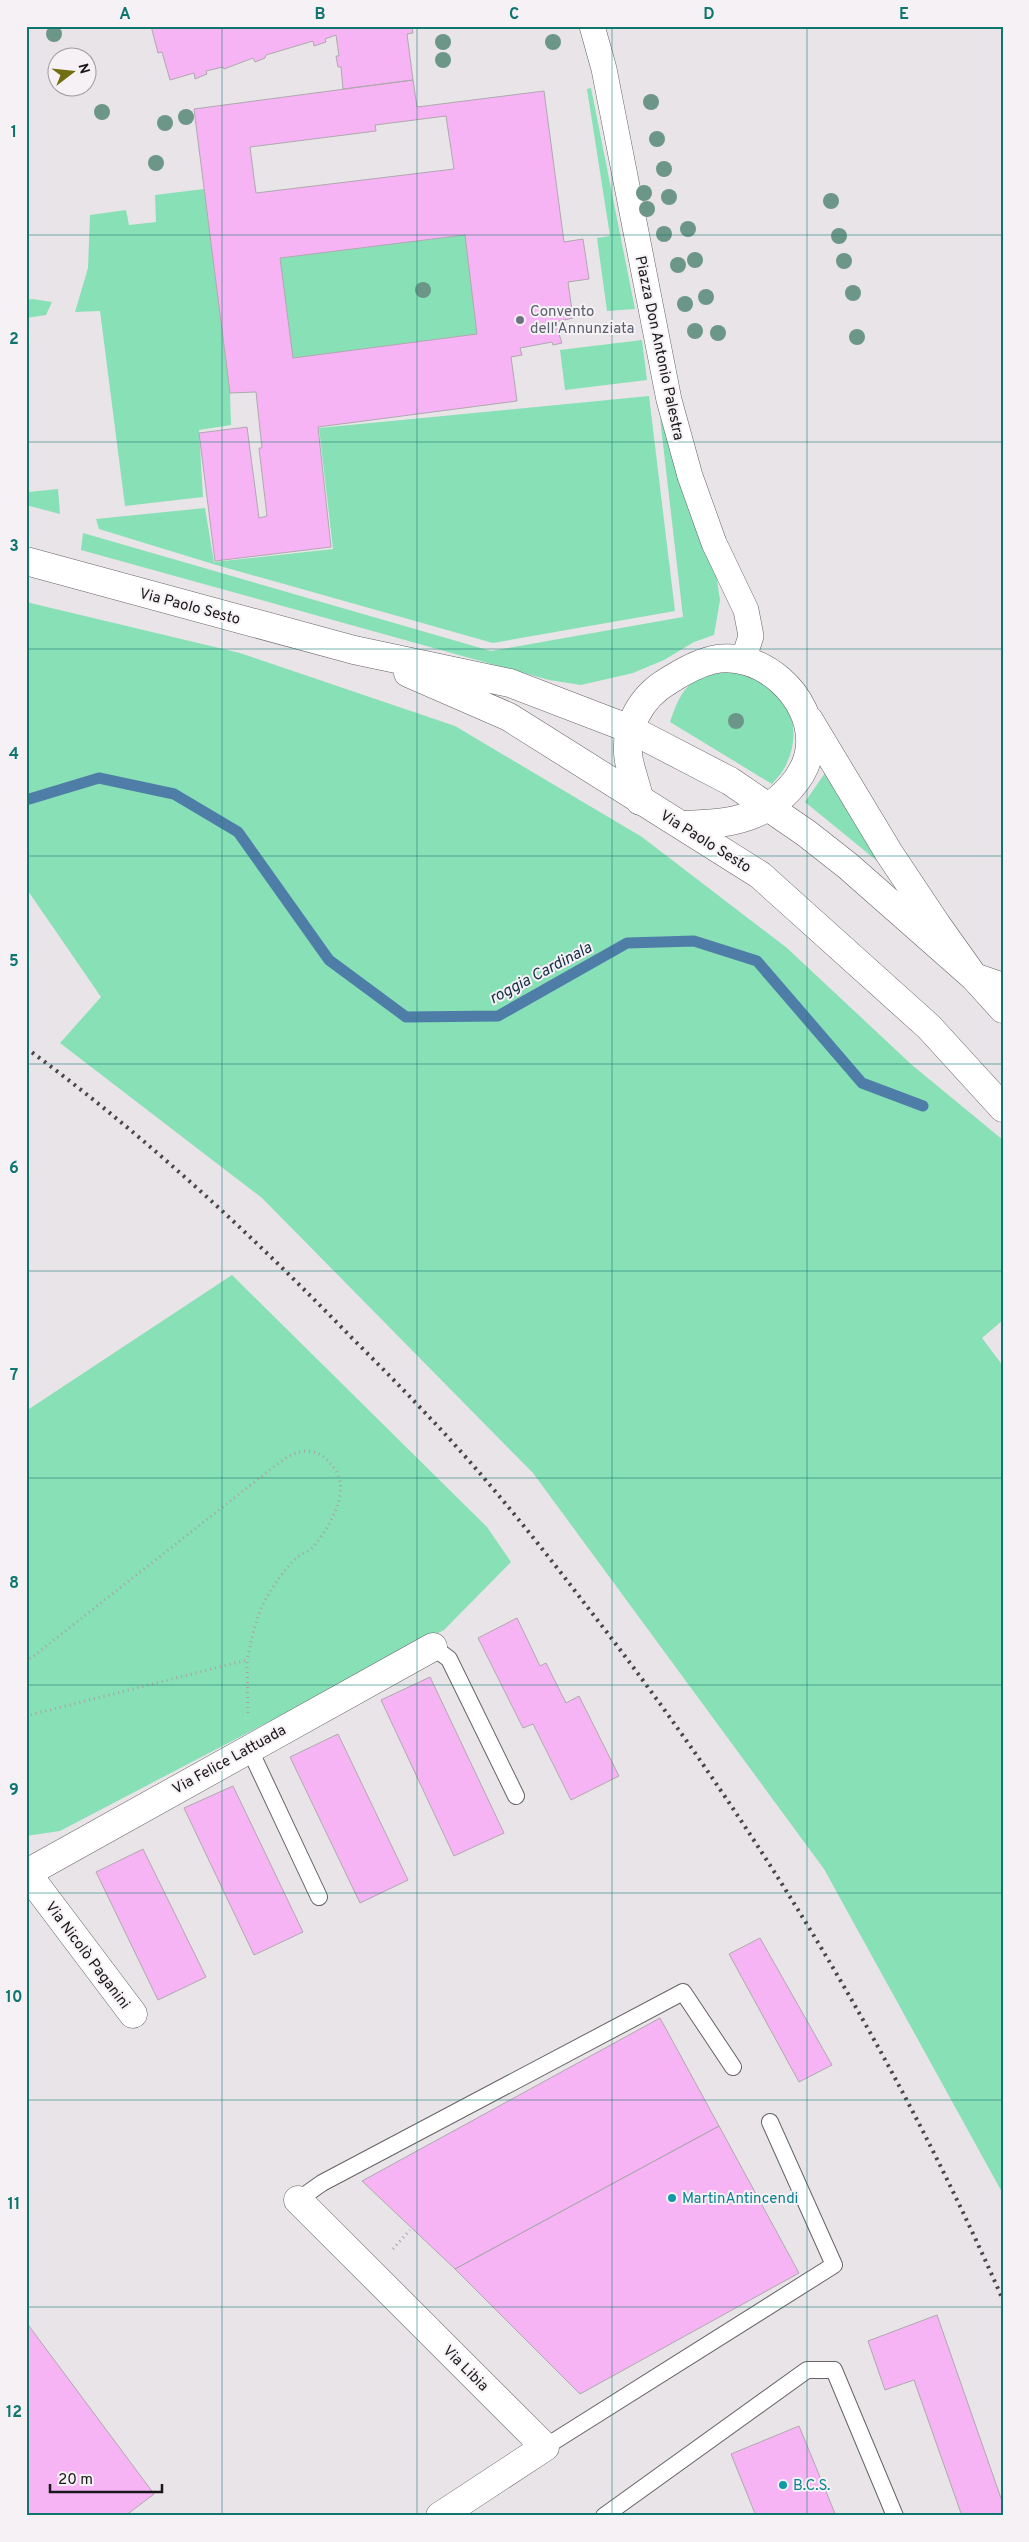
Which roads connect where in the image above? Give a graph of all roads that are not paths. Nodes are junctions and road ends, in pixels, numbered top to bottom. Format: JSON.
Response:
{"nodes":[{"id":1,"x":592,"y":26,"type":"edge"},
{"id":2,"x":26,"y":561,"type":"edge"},
{"id":3,"x":354,"y":650,"type":"junction"},
{"id":4,"x":743,"y":660,"type":"junction"},
{"id":5,"x":805,"y":713,"type":"junction"},
{"id":6,"x":630,"y":729,"type":"junction"},
{"id":7,"x":640,"y":801,"type":"junction"},
{"id":8,"x":769,"y":808,"type":"junction"},
{"id":9,"x":682,"y":825,"type":"junction"},
{"id":10,"x":974,"y":977,"type":"junction"},
{"id":11,"x":1003,"y":987,"type":"edge"},
{"id":12,"x":1003,"y":1009,"type":"edge"},
{"id":13,"x":1003,"y":1108,"type":"edge"},
{"id":14,"x":433,"y":1647,"type":"joint"},
{"id":15,"x":249,"y":1748,"type":"junction"},
{"id":16,"x":516,"y":1796,"type":"dead end"},
{"id":17,"x":26,"y":1873,"type":"edge"},
{"id":18,"x":319,"y":1897,"type":"dead end"},
{"id":19,"x":133,"y":2014,"type":"dead end"},
{"id":20,"x":733,"y":2067,"type":"dead end"},
{"id":21,"x":770,"y":2122,"type":"dead end"},
{"id":22,"x":298,"y":2200,"type":"joint"},
{"id":23,"x":545,"y":2448,"type":"junction"},
{"id":24,"x":440,"y":2516,"type":"edge"},
{"id":25,"x":604,"y":2516,"type":"edge"},
{"id":26,"x":895,"y":2516,"type":"edge"}],
"edges":[{"from":1,"to":4,"type":"street","name":"Piazza Don Antonio Palestra"},
{"from":2,"to":3,"type":"street","name":"Via Paolo Sesto"},
{"from":3,"to":6,"type":"street","name":"Via Paolo Sesto"},
{"from":3,"to":7,"type":"street","name":"Via Paolo Sesto"},
{"from":4,"to":5,"type":"street","name":"Via Paolo Sesto"},
{"from":4,"to":6,"type":"street"},
{"from":5,"to":8,"type":"street"},
{"from":5,"to":10,"type":"street","name":"Via Paolo Sesto"},
{"from":6,"to":7,"type":"street"},
{"from":6,"to":8,"type":"street","name":"Via Paolo Sesto"},
{"from":7,"to":9,"type":"street","name":"Via Paolo Sesto"},
{"from":8,"to":9,"type":"street"},
{"from":8,"to":10,"type":"street","name":"Via Paolo Sesto"},
{"from":9,"to":13,"type":"street","name":"Via Paolo Sesto"},
{"from":10,"to":11,"type":"street"},
{"from":10,"to":12,"type":"street","name":"Via Paolo Sesto"},
{"from":14,"to":15,"type":"street","name":"Via Felice Lattuada"},
{"from":14,"to":16,"type":"lane"},
{"from":15,"to":17,"type":"street","name":"Via Felice Lattuada"},
{"from":15,"to":18,"type":"lane"},
{"from":17,"to":19,"type":"street","name":"Via Nicolò Paganini"},
{"from":20,"to":22,"type":"lane"},
{"from":21,"to":23,"type":"lane"},
{"from":22,"to":23,"type":"street","name":"Via Libia"},
{"from":23,"to":24,"type":"street"},
{"from":25,"to":26,"type":"lane"}]}
